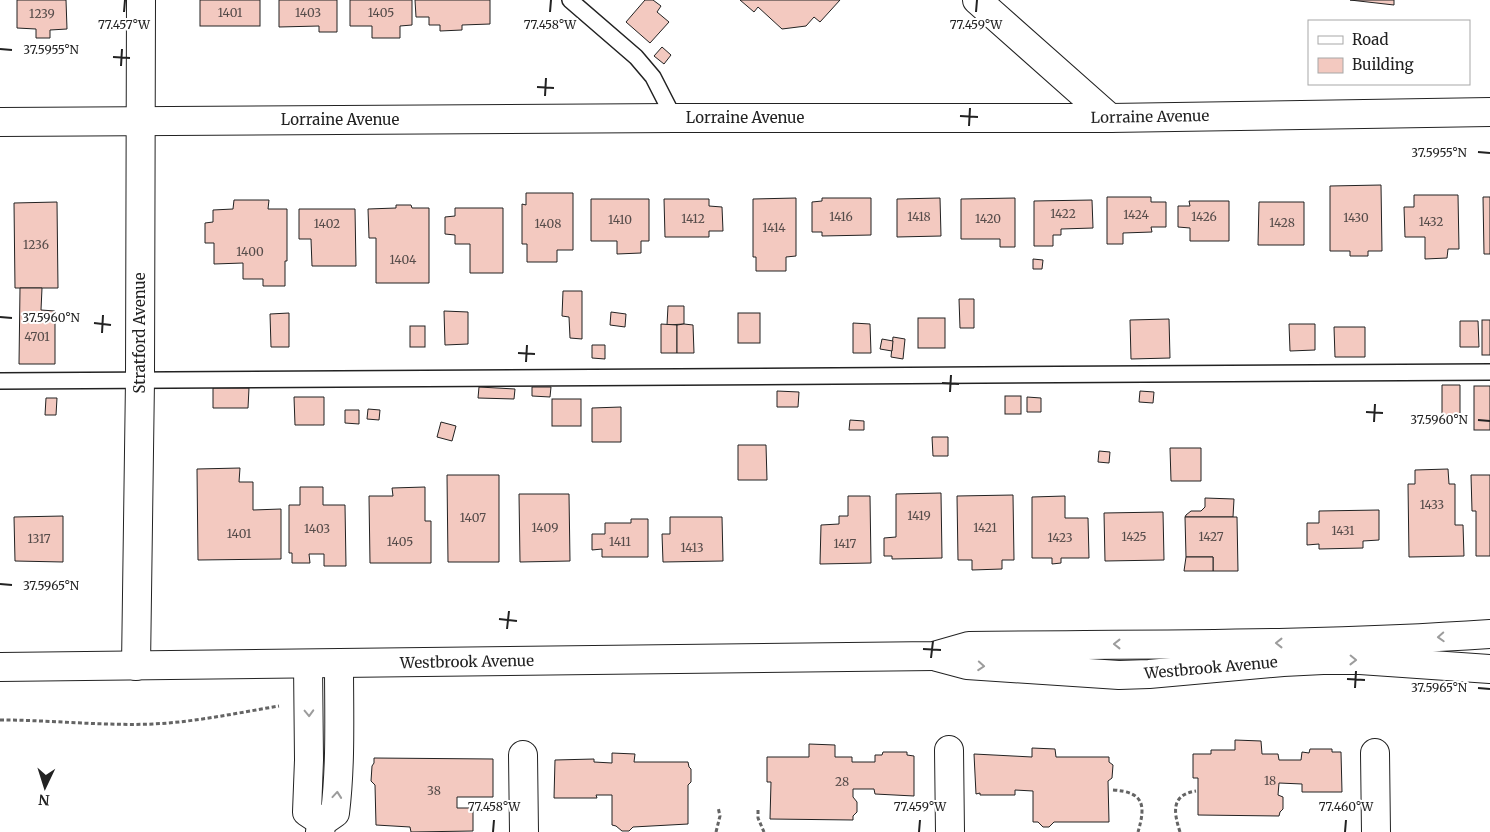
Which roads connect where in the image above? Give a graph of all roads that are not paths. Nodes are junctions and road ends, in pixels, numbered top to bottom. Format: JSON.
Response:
{"nodes":[{"id":1,"x":141,"y":0,"type":"edge"},
{"id":2,"x":570,"y":0,"type":"edge"},
{"id":3,"x":977,"y":0,"type":"edge"},
{"id":4,"x":1490,"y":112,"type":"edge"},
{"id":5,"x":674,"y":118,"type":"junction"},
{"id":6,"x":1110,"y":118,"type":"junction"},
{"id":7,"x":141,"y":120,"type":"junction"},
{"id":8,"x":0,"y":122,"type":"edge"},
{"id":9,"x":1490,"y":372,"type":"edge"},
{"id":10,"x":140,"y":380,"type":"junction"},
{"id":11,"x":0,"y":381,"type":"edge"},
{"id":12,"x":1490,"y":634,"type":"edge"},
{"id":13,"x":934,"y":656,"type":"junction"},
{"id":14,"x":308,"y":664,"type":"junction"},
{"id":15,"x":339,"y":664,"type":"junction"},
{"id":16,"x":136,"y":666,"type":"junction"},
{"id":17,"x":0,"y":667,"type":"edge"},
{"id":18,"x":1490,"y":669,"type":"edge"},
{"id":19,"x":949,"y":750,"type":"dead end"},
{"id":20,"x":1375,"y":754,"type":"dead end"},
{"id":21,"x":523,"y":755,"type":"dead end"},
{"id":22,"x":321,"y":827,"type":"edge"},
{"id":23,"x":524,"y":832,"type":"edge"},
{"id":24,"x":950,"y":832,"type":"edge"},
{"id":25,"x":1376,"y":832,"type":"edge"}],
"edges":[{"from":1,"to":7,"type":"street","name":"Stratford Avenue"},
{"from":2,"to":5,"type":"lane"},
{"from":3,"to":6,"type":"street"},
{"from":4,"to":6,"type":"street","name":"Lorraine Avenue"},
{"from":5,"to":6,"type":"street","name":"Lorraine Avenue"},
{"from":5,"to":7,"type":"street","name":"Lorraine Avenue"},
{"from":7,"to":8,"type":"street","name":"Lorraine Avenue"},
{"from":7,"to":10,"type":"street","name":"Stratford Avenue"},
{"from":9,"to":10,"type":"lane"},
{"from":10,"to":11,"type":"lane"},
{"from":10,"to":16,"type":"street","name":"Stratford Avenue"},
{"from":12,"to":13,"type":"street","name":"Westbrook Avenue","one_way":true},
{"from":13,"to":15,"type":"street","name":"Westbrook Avenue"},
{"from":13,"to":18,"type":"street","name":"Westbrook Avenue","one_way":true},
{"from":14,"to":15,"type":"street","name":"Westbrook Avenue"},
{"from":14,"to":16,"type":"street","name":"Westbrook Avenue"},
{"from":14,"to":22,"type":"street","one_way":true},
{"from":22,"to":15,"type":"street","one_way":true},
{"from":16,"to":17,"type":"street","name":"Westbrook Avenue"},
{"from":19,"to":24,"type":"street"},
{"from":20,"to":25,"type":"street"},
{"from":21,"to":23,"type":"street"}]}
